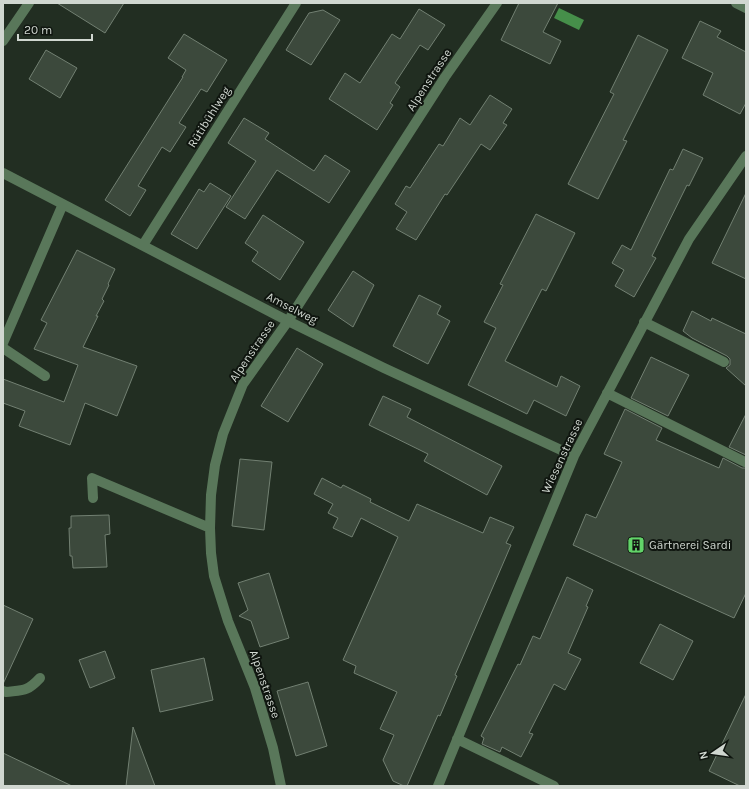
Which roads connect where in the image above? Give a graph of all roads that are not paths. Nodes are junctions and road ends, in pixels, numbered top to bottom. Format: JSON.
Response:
{"nodes":[{"id":1,"x":29,"y":3,"type":"edge"},
{"id":2,"x":296,"y":3,"type":"edge"},
{"id":3,"x":497,"y":3,"type":"edge"},
{"id":4,"x":736,"y":3,"type":"edge"},
{"id":5,"x":746,"y":8,"type":"edge"},
{"id":6,"x":3,"y":41,"type":"edge"},
{"id":7,"x":746,"y":156,"type":"edge"},
{"id":8,"x":3,"y":173,"type":"edge"},
{"id":9,"x":63,"y":204,"type":"junction"},
{"id":10,"x":143,"y":245,"type":"junction"},
{"id":11,"x":288,"y":321,"type":"junction"},
{"id":12,"x":644,"y":322,"type":"junction"},
{"id":13,"x":3,"y":342,"type":"edge"},
{"id":14,"x":3,"y":348,"type":"edge"},
{"id":15,"x":724,"y":362,"type":"dead end"},
{"id":16,"x":45,"y":376,"type":"dead end"},
{"id":17,"x":607,"y":393,"type":"junction"},
{"id":18,"x":574,"y":456,"type":"junction"},
{"id":19,"x":745,"y":462,"type":"dead end"},
{"id":20,"x":93,"y":498,"type":"dead end"},
{"id":21,"x":210,"y":528,"type":"junction"},
{"id":22,"x":40,"y":678,"type":"dead end"},
{"id":23,"x":3,"y":691,"type":"edge"},
{"id":24,"x":457,"y":739,"type":"junction"},
{"id":25,"x":281,"y":786,"type":"edge"},
{"id":26,"x":438,"y":786,"type":"edge"},
{"id":27,"x":554,"y":786,"type":"edge"}],
"edges":[{"from":1,"to":6,"type":"street"},
{"from":2,"to":10,"type":"street","name":"Rütibühlweg"},
{"from":3,"to":11,"type":"street","name":"Alpenstrasse"},
{"from":4,"to":5,"type":"street"},
{"from":7,"to":12,"type":"street","name":"Wiesenstrasse"},
{"from":8,"to":9,"type":"street","name":"Amselweg"},
{"from":9,"to":10,"type":"street","name":"Amselweg"},
{"from":9,"to":13,"type":"street"},
{"from":10,"to":11,"type":"street","name":"Amselweg"},
{"from":11,"to":18,"type":"street","name":"Amselweg"},
{"from":11,"to":21,"type":"street","name":"Alpenstrasse"},
{"from":12,"to":15,"type":"street"},
{"from":12,"to":17,"type":"street","name":"Wiesenstrasse"},
{"from":14,"to":16,"type":"street"},
{"from":17,"to":18,"type":"street","name":"Wiesenstrasse"},
{"from":17,"to":19,"type":"street"},
{"from":18,"to":24,"type":"street","name":"Wiesenstrasse"},
{"from":20,"to":21,"type":"street"},
{"from":21,"to":25,"type":"street","name":"Alpenstrasse"},
{"from":22,"to":23,"type":"street"},
{"from":24,"to":26,"type":"street","name":"Wiesenstrasse"},
{"from":24,"to":27,"type":"street"}]}
